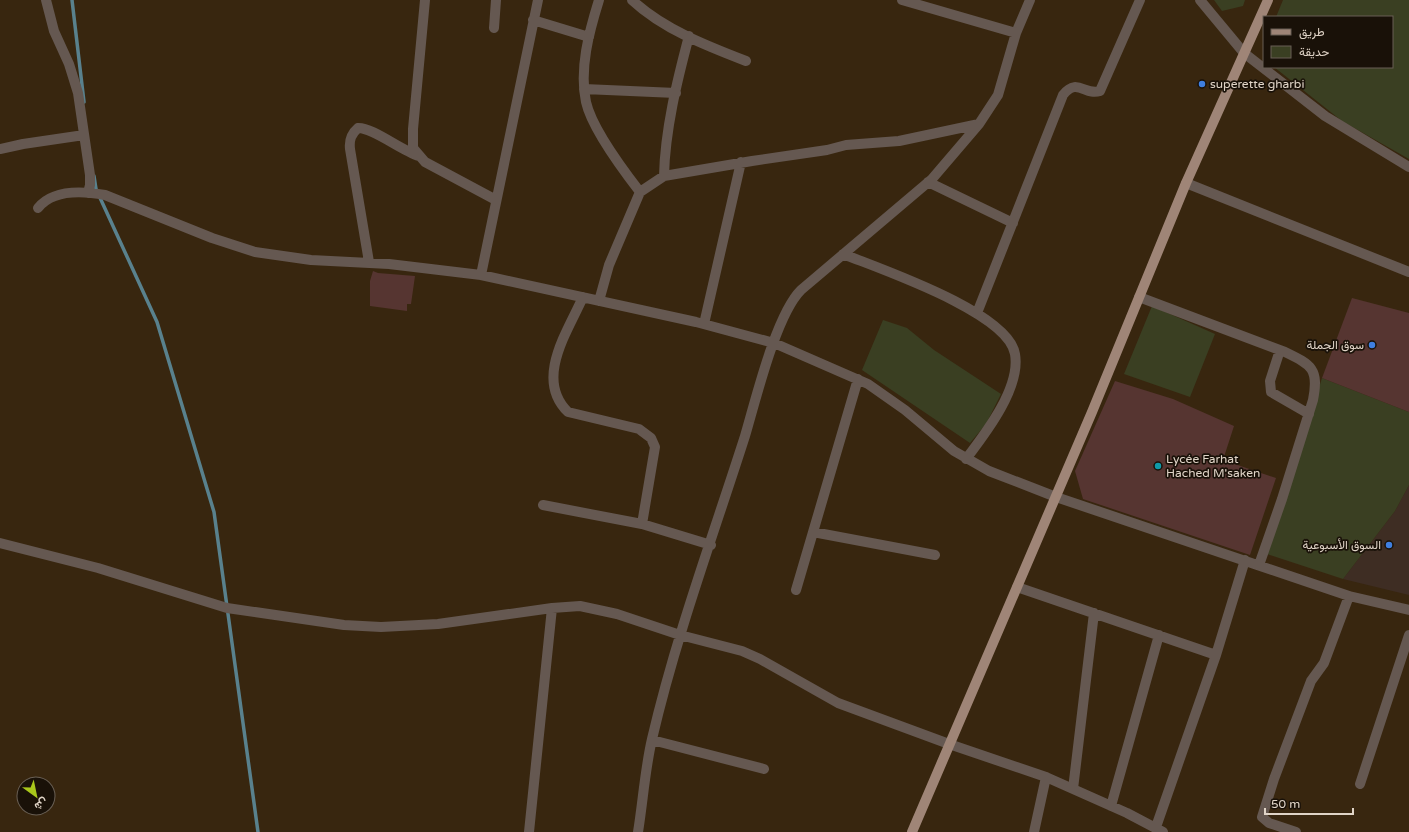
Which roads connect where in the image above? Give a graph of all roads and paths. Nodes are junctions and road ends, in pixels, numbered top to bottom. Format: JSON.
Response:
{"nodes":[{"id":1,"x":46,"y":0,"type":"edge"},
{"id":2,"x":425,"y":0,"type":"edge"},
{"id":3,"x":496,"y":0,"type":"edge"},
{"id":4,"x":538,"y":0,"type":"edge"},
{"id":5,"x":600,"y":0,"type":"edge"},
{"id":6,"x":632,"y":0,"type":"edge"},
{"id":7,"x":902,"y":0,"type":"edge"},
{"id":8,"x":1030,"y":0,"type":"edge"},
{"id":9,"x":1140,"y":0,"type":"edge"},
{"id":10,"x":1200,"y":0,"type":"edge"},
{"id":11,"x":1268,"y":0,"type":"edge"},
{"id":12,"x":533,"y":20,"type":"junction"},
{"id":13,"x":494,"y":28,"type":"dead end"},
{"id":14,"x":1016,"y":33,"type":"junction"},
{"id":15,"x":689,"y":36,"type":"junction"},
{"id":16,"x":589,"y":37,"type":"junction"},
{"id":17,"x":1244,"y":53,"type":"junction"},
{"id":18,"x":746,"y":61,"type":"dead end"},
{"id":19,"x":1263,"y":68,"type":"edge"},
{"id":20,"x":1263,"y":68,"type":"edge"},
{"id":21,"x":584,"y":89,"type":"junction"},
{"id":22,"x":676,"y":92,"type":"junction"},
{"id":23,"x":979,"y":124,"type":"junction"},
{"id":24,"x":84,"y":135,"type":"junction"},
{"id":25,"x":0,"y":149,"type":"edge"},
{"id":26,"x":419,"y":156,"type":"junction"},
{"id":27,"x":741,"y":162,"type":"junction"},
{"id":28,"x":1409,"y":167,"type":"edge"},
{"id":29,"x":664,"y":176,"type":"junction"},
{"id":30,"x":928,"y":182,"type":"junction"},
{"id":31,"x":1186,"y":184,"type":"junction"},
{"id":32,"x":640,"y":192,"type":"junction"},
{"id":33,"x":89,"y":193,"type":"junction"},
{"id":34,"x":496,"y":200,"type":"junction"},
{"id":35,"x":38,"y":208,"type":"dead end"},
{"id":36,"x":1013,"y":223,"type":"junction"},
{"id":37,"x":843,"y":254,"type":"junction"},
{"id":38,"x":369,"y":262,"type":"junction"},
{"id":39,"x":1409,"y":272,"type":"edge"},
{"id":40,"x":481,"y":275,"type":"junction"},
{"id":41,"x":1139,"y":297,"type":"junction"},
{"id":42,"x":583,"y":298,"type":"junction"},
{"id":43,"x":599,"y":301,"type":"junction"},
{"id":44,"x":977,"y":313,"type":"junction"},
{"id":45,"x":704,"y":324,"type":"junction"},
{"id":46,"x":774,"y":343,"type":"junction"},
{"id":47,"x":1280,"y":350,"type":"junction"},
{"id":48,"x":858,"y":379,"type":"junction"},
{"id":49,"x":1309,"y":414,"type":"junction"},
{"id":50,"x":966,"y":459,"type":"junction"},
{"id":51,"x":1056,"y":497,"type":"junction"},
{"id":52,"x":543,"y":505,"type":"dead end"},
{"id":53,"x":642,"y":524,"type":"junction"},
{"id":54,"x":813,"y":532,"type":"junction"},
{"id":55,"x":0,"y":543,"type":"edge"},
{"id":56,"x":711,"y":545,"type":"junction"},
{"id":57,"x":935,"y":555,"type":"dead end"},
{"id":58,"x":1245,"y":560,"type":"junction"},
{"id":59,"x":1259,"y":565,"type":"junction"},
{"id":60,"x":1017,"y":587,"type":"junction"},
{"id":61,"x":796,"y":590,"type":"dead end"},
{"id":62,"x":1348,"y":596,"type":"junction"},
{"id":63,"x":552,"y":608,"type":"junction"},
{"id":64,"x":1409,"y":610,"type":"edge"},
{"id":65,"x":1094,"y":613,"type":"junction"},
{"id":66,"x":680,"y":635,"type":"junction"},
{"id":67,"x":1159,"y":635,"type":"junction"},
{"id":68,"x":1409,"y":635,"type":"edge"},
{"id":69,"x":1216,"y":655,"type":"junction"},
{"id":70,"x":652,"y":740,"type":"junction"},
{"id":71,"x":949,"y":744,"type":"junction"},
{"id":72,"x":764,"y":769,"type":"dead end"},
{"id":73,"x":1046,"y":777,"type":"junction"},
{"id":74,"x":1360,"y":784,"type":"dead end"},
{"id":75,"x":1073,"y":789,"type":"junction"},
{"id":76,"x":1111,"y":806,"type":"junction"},
{"id":77,"x":1159,"y":830,"type":"edge"},
{"id":78,"x":529,"y":832,"type":"edge"},
{"id":79,"x":638,"y":832,"type":"edge"},
{"id":80,"x":912,"y":832,"type":"edge"},
{"id":81,"x":1034,"y":832,"type":"edge"},
{"id":82,"x":1296,"y":832,"type":"edge"}],
"edges":[{"from":1,"to":24,"type":"street"},
{"from":2,"to":26,"type":"street"},
{"from":3,"to":13,"type":"street"},
{"from":4,"to":12,"type":"street"},
{"from":5,"to":16,"type":"street"},
{"from":6,"to":15,"type":"street"},
{"from":7,"to":14,"type":"street"},
{"from":8,"to":14,"type":"street"},
{"from":9,"to":36,"type":"street"},
{"from":10,"to":17,"type":"street"},
{"from":11,"to":17,"type":"main road"},
{"from":12,"to":16,"type":"street"},
{"from":12,"to":34,"type":"street"},
{"from":14,"to":23,"type":"street"},
{"from":15,"to":18,"type":"street"},
{"from":15,"to":22,"type":"street"},
{"from":16,"to":21,"type":"street"},
{"from":17,"to":20,"type":"street"},
{"from":17,"to":31,"type":"main road"},
{"from":19,"to":28,"type":"street"},
{"from":21,"to":22,"type":"street"},
{"from":21,"to":32,"type":"street"},
{"from":22,"to":29,"type":"street"},
{"from":23,"to":27,"type":"street"},
{"from":23,"to":30,"type":"street"},
{"from":24,"to":25,"type":"street"},
{"from":24,"to":33,"type":"street"},
{"from":26,"to":34,"type":"street"},
{"from":26,"to":38,"type":"street"},
{"from":27,"to":29,"type":"street"},
{"from":27,"to":45,"type":"street"},
{"from":29,"to":32,"type":"street"},
{"from":30,"to":36,"type":"street"},
{"from":30,"to":37,"type":"street"},
{"from":31,"to":39,"type":"street"},
{"from":31,"to":41,"type":"main road"},
{"from":32,"to":43,"type":"street"},
{"from":33,"to":35,"type":"street"},
{"from":33,"to":38,"type":"street"},
{"from":34,"to":40,"type":"street"},
{"from":36,"to":44,"type":"street"},
{"from":37,"to":44,"type":"street"},
{"from":37,"to":46,"type":"street"},
{"from":38,"to":40,"type":"street"},
{"from":40,"to":42,"type":"street"},
{"from":41,"to":47,"type":"street"},
{"from":41,"to":51,"type":"main road"},
{"from":42,"to":43,"type":"street"},
{"from":42,"to":53,"type":"street"},
{"from":43,"to":45,"type":"street"},
{"from":44,"to":50,"type":"street"},
{"from":45,"to":46,"type":"street"},
{"from":46,"to":48,"type":"street"},
{"from":46,"to":56,"type":"street"},
{"from":47,"to":49,"type":"street"},
{"from":47,"to":49,"type":"street"},
{"from":48,"to":50,"type":"street"},
{"from":48,"to":54,"type":"street"},
{"from":49,"to":59,"type":"street"},
{"from":50,"to":51,"type":"street"},
{"from":51,"to":58,"type":"street"},
{"from":51,"to":60,"type":"main road"},
{"from":52,"to":53,"type":"street"},
{"from":53,"to":56,"type":"street"},
{"from":54,"to":57,"type":"street"},
{"from":54,"to":61,"type":"street"},
{"from":55,"to":63,"type":"street"},
{"from":56,"to":66,"type":"street"},
{"from":58,"to":59,"type":"street"},
{"from":58,"to":69,"type":"street"},
{"from":59,"to":62,"type":"street"},
{"from":60,"to":65,"type":"street"},
{"from":60,"to":71,"type":"main road"},
{"from":62,"to":64,"type":"street"},
{"from":62,"to":82,"type":"street"},
{"from":63,"to":66,"type":"street"},
{"from":63,"to":78,"type":"street"},
{"from":65,"to":67,"type":"street"},
{"from":65,"to":75,"type":"street"},
{"from":66,"to":70,"type":"street"},
{"from":66,"to":71,"type":"street"},
{"from":67,"to":69,"type":"street"},
{"from":67,"to":76,"type":"street"},
{"from":68,"to":74,"type":"street"},
{"from":69,"to":77,"type":"street"},
{"from":70,"to":72,"type":"street"},
{"from":70,"to":79,"type":"street"},
{"from":71,"to":73,"type":"street"},
{"from":71,"to":80,"type":"main road"},
{"from":73,"to":75,"type":"street"},
{"from":73,"to":81,"type":"street"},
{"from":75,"to":76,"type":"street"},
{"from":76,"to":77,"type":"street"}]}
